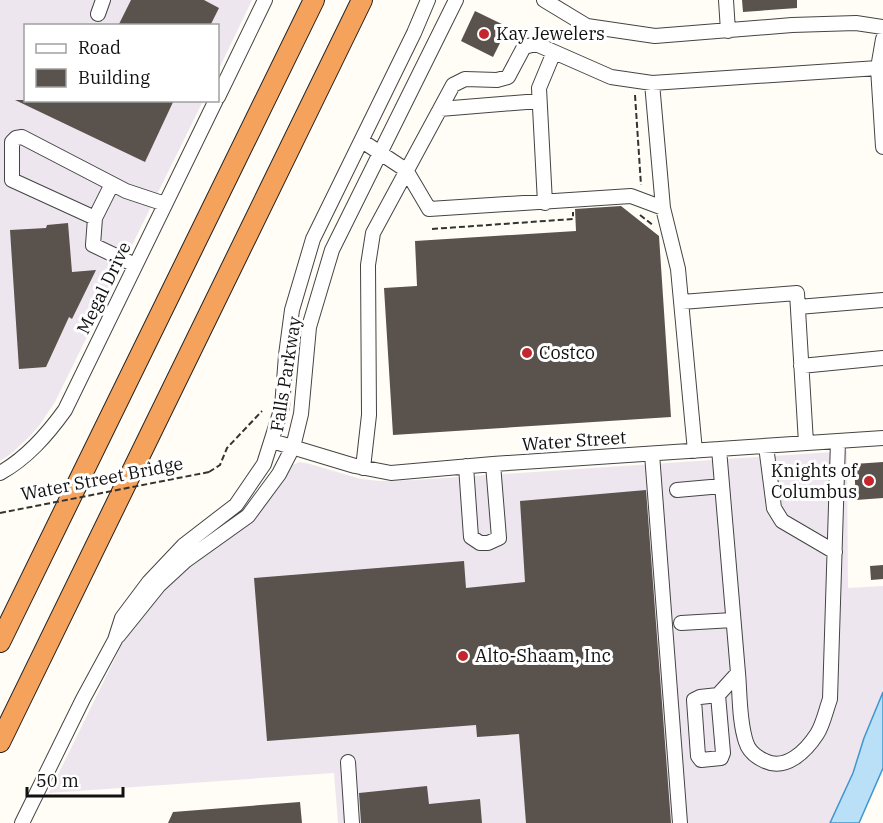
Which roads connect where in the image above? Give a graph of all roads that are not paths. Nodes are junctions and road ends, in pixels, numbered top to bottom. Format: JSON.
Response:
{"nodes":[{"id":1,"x":103,"y":0,"type":"edge"},
{"id":2,"x":314,"y":0,"type":"edge"},
{"id":3,"x":362,"y":0,"type":"edge"},
{"id":4,"x":428,"y":0,"type":"edge"},
{"id":5,"x":456,"y":0,"type":"edge"},
{"id":6,"x":544,"y":0,"type":"edge"},
{"id":7,"x":726,"y":0,"type":"edge"},
{"id":8,"x":260,"y":2,"type":"edge"},
{"id":9,"x":98,"y":14,"type":"dead end"},
{"id":10,"x":883,"y":27,"type":"edge"},
{"id":11,"x":728,"y":31,"type":"junction"},
{"id":12,"x":883,"y":39,"type":"edge"},
{"id":13,"x":554,"y":52,"type":"junction"},
{"id":14,"x":878,"y":68,"type":"junction"},
{"id":15,"x":652,"y":82,"type":"junction"},
{"id":16,"x":219,"y":94,"type":"edge"},
{"id":17,"x":539,"y":101,"type":"junction"},
{"id":18,"x":216,"y":102,"type":"edge"},
{"id":19,"x":440,"y":109,"type":"junction"},
{"id":20,"x":362,"y":141,"type":"junction"},
{"id":21,"x":883,"y":147,"type":"edge"},
{"id":22,"x":380,"y":153,"type":"junction"},
{"id":23,"x":406,"y":170,"type":"junction"},
{"id":24,"x":112,"y":184,"type":"junction"},
{"id":25,"x":545,"y":202,"type":"junction"},
{"id":26,"x":165,"y":204,"type":"junction"},
{"id":27,"x":663,"y":208,"type":"junction"},
{"id":28,"x":95,"y":218,"type":"junction"},
{"id":29,"x":135,"y":265,"type":"junction"},
{"id":30,"x":883,"y":300,"type":"edge"},
{"id":31,"x":682,"y":302,"type":"junction"},
{"id":32,"x":798,"y":307,"type":"junction"},
{"id":33,"x":883,"y":358,"type":"edge"},
{"id":34,"x":801,"y":366,"type":"junction"},
{"id":35,"x":883,"y":438,"type":"edge"},
{"id":36,"x":272,"y":441,"type":"junction"},
{"id":37,"x":838,"y":441,"type":"junction"},
{"id":38,"x":806,"y":443,"type":"junction"},
{"id":39,"x":766,"y":446,"type":"junction"},
{"id":40,"x":292,"y":447,"type":"junction"},
{"id":41,"x":719,"y":449,"type":"junction"},
{"id":42,"x":694,"y":451,"type":"junction"},
{"id":43,"x":652,"y":454,"type":"junction"},
{"id":44,"x":494,"y":464,"type":"junction"},
{"id":45,"x":466,"y":466,"type":"junction"},
{"id":46,"x":363,"y":468,"type":"junction"},
{"id":47,"x":0,"y":473,"type":"edge"},
{"id":48,"x":722,"y":486,"type":"junction"},
{"id":49,"x":677,"y":490,"type":"dead end"},
{"id":50,"x":835,"y":552,"type":"junction"},
{"id":51,"x":733,"y":620,"type":"junction"},
{"id":52,"x":681,"y":623,"type":"dead end"},
{"id":53,"x":115,"y":640,"type":"junction"},
{"id":54,"x":0,"y":642,"type":"edge"},
{"id":55,"x":738,"y":673,"type":"junction"},
{"id":56,"x":718,"y":695,"type":"dead end"},
{"id":57,"x":0,"y":742,"type":"edge"},
{"id":58,"x":348,"y":762,"type":"dead end"},
{"id":59,"x":22,"y":823,"type":"edge"},
{"id":60,"x":352,"y":823,"type":"edge"},
{"id":61,"x":680,"y":823,"type":"edge"}],
"edges":[{"from":1,"to":9,"type":"street"},
{"from":2,"to":54,"type":"highway"},
{"from":3,"to":57,"type":"highway"},
{"from":4,"to":20,"type":"street","name":"Falls Parkway"},
{"from":5,"to":22,"type":"street","name":"Falls Parkway"},
{"from":6,"to":11,"type":"street"},
{"from":7,"to":11,"type":"street"},
{"from":8,"to":16,"type":"street","name":"Megal Drive"},
{"from":10,"to":11,"type":"street"},
{"from":12,"to":14,"type":"street"},
{"from":13,"to":15,"type":"street"},
{"from":13,"to":17,"type":"street"},
{"from":13,"to":19,"type":"street"},
{"from":14,"to":15,"type":"street"},
{"from":14,"to":21,"type":"street"},
{"from":15,"to":27,"type":"street"},
{"from":17,"to":19,"type":"street"},
{"from":17,"to":25,"type":"street"},
{"from":18,"to":26,"type":"street","name":"Megal Drive"},
{"from":19,"to":23,"type":"street"},
{"from":20,"to":22,"type":"street"},
{"from":20,"to":36,"type":"street","name":"Falls Parkway"},
{"from":22,"to":23,"type":"street"},
{"from":22,"to":40,"type":"street","name":"Falls Parkway"},
{"from":23,"to":25,"type":"street"},
{"from":23,"to":46,"type":"street"},
{"from":24,"to":26,"type":"street"},
{"from":24,"to":28,"type":"street"},
{"from":24,"to":28,"type":"street"},
{"from":25,"to":27,"type":"street"},
{"from":26,"to":29,"type":"street","name":"Megal Drive"},
{"from":27,"to":31,"type":"street"},
{"from":28,"to":29,"type":"street"},
{"from":29,"to":47,"type":"street","name":"Megal Drive"},
{"from":30,"to":32,"type":"street"},
{"from":31,"to":32,"type":"street"},
{"from":31,"to":42,"type":"street"},
{"from":32,"to":34,"type":"street"},
{"from":33,"to":34,"type":"street"},
{"from":34,"to":38,"type":"street"},
{"from":35,"to":37,"type":"street","name":"Water Street"},
{"from":36,"to":40,"type":"street","name":"Water Street"},
{"from":36,"to":53,"type":"street","name":"Falls Parkway"},
{"from":37,"to":38,"type":"street","name":"Water Street"},
{"from":37,"to":50,"type":"street"},
{"from":38,"to":39,"type":"street","name":"Water Street"},
{"from":39,"to":41,"type":"street","name":"Water Street"},
{"from":39,"to":50,"type":"street"},
{"from":40,"to":46,"type":"street","name":"Water Street"},
{"from":40,"to":53,"type":"street","name":"Falls Parkway"},
{"from":41,"to":42,"type":"street","name":"Water Street"},
{"from":41,"to":48,"type":"street"},
{"from":42,"to":43,"type":"street","name":"Water Street"},
{"from":43,"to":44,"type":"street","name":"Water Street"},
{"from":43,"to":61,"type":"street"},
{"from":44,"to":45,"type":"street","name":"Water Street"},
{"from":44,"to":45,"type":"street"},
{"from":45,"to":46,"type":"street","name":"Water Street"},
{"from":48,"to":49,"type":"street"},
{"from":48,"to":51,"type":"street"},
{"from":50,"to":55,"type":"street"},
{"from":51,"to":52,"type":"street"},
{"from":51,"to":55,"type":"street"},
{"from":53,"to":59,"type":"street","name":"Falls Parkway"},
{"from":55,"to":56,"type":"street"},
{"from":58,"to":60,"type":"street"}]}
